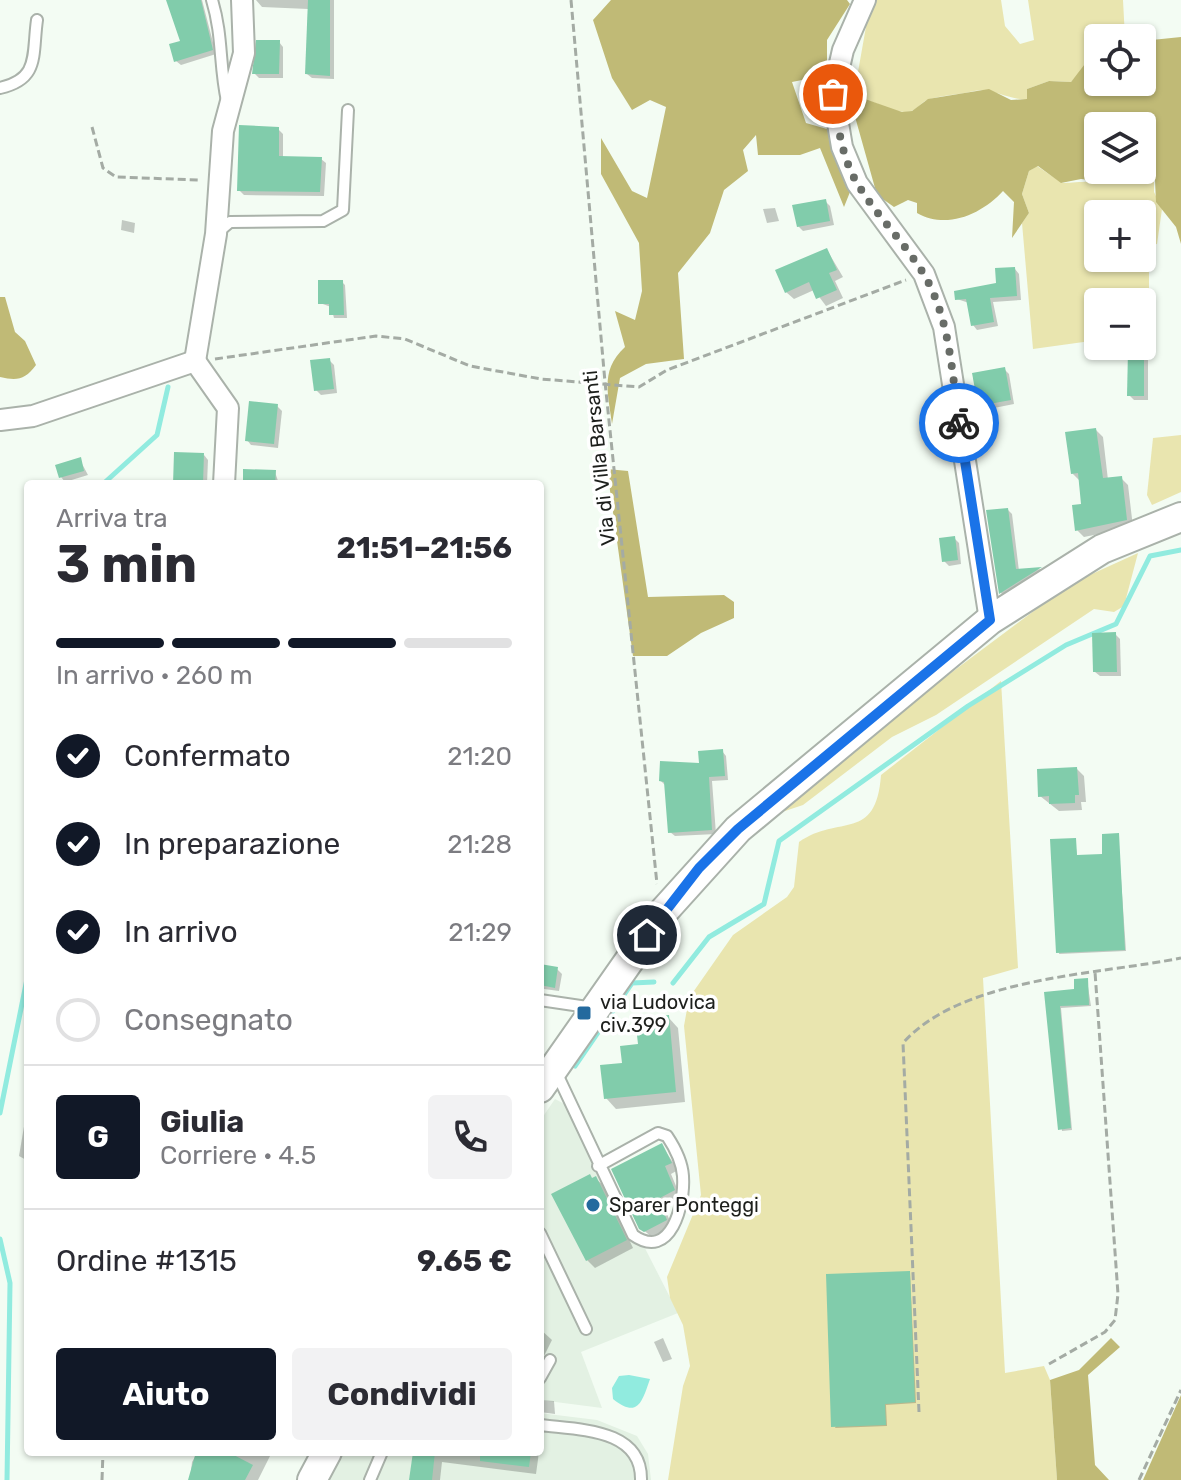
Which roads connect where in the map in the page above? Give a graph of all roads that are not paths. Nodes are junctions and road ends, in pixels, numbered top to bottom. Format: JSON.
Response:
{"nodes":[{"id":1,"x":212,"y":0,"type":"edge"},
{"id":2,"x":242,"y":0,"type":"edge"},
{"id":3,"x":865,"y":0,"type":"edge"},
{"id":4,"x":37,"y":20,"type":"dead end"},
{"id":5,"x":0,"y":88,"type":"edge"},
{"id":6,"x":228,"y":107,"type":"junction"},
{"id":7,"x":348,"y":110,"type":"dead end"},
{"id":8,"x":216,"y":234,"type":"junction"},
{"id":9,"x":195,"y":361,"type":"junction"},
{"id":10,"x":0,"y":420,"type":"edge"},
{"id":11,"x":224,"y":480,"type":"edge"},
{"id":12,"x":1181,"y":517,"type":"edge"},
{"id":13,"x":990,"y":620,"type":"junction"},
{"id":14,"x":544,"y":1001,"type":"edge"},
{"id":15,"x":596,"y":1008,"type":"junction"},
{"id":16,"x":547,"y":1078,"type":"edge"},
{"id":17,"x":598,"y":1166,"type":"junction"},
{"id":18,"x":544,"y":1241,"type":"edge"},
{"id":19,"x":586,"y":1329,"type":"dead end"},
{"id":20,"x":550,"y":1360,"type":"dead end"},
{"id":21,"x":544,"y":1371,"type":"edge"},
{"id":22,"x":544,"y":1426,"type":"edge"},
{"id":23,"x":380,"y":1456,"type":"edge"},
{"id":24,"x":370,"y":1480,"type":"edge"},
{"id":25,"x":641,"y":1480,"type":"edge"}],
"edges":[{"from":1,"to":6,"type":"lane"},
{"from":2,"to":6,"type":"street"},
{"from":3,"to":13,"type":"street"},
{"from":4,"to":5,"type":"lane"},
{"from":6,"to":8,"type":"street"},
{"from":7,"to":8,"type":"lane"},
{"from":8,"to":9,"type":"street"},
{"from":9,"to":10,"type":"street"},
{"from":9,"to":11,"type":"street"},
{"from":12,"to":13,"type":"main road"},
{"from":13,"to":15,"type":"main road"},
{"from":14,"to":15,"type":"lane"},
{"from":15,"to":16,"type":"main road"},
{"from":16,"to":17,"type":"lane"},
{"from":17,"to":17,"type":"lane"},
{"from":18,"to":19,"type":"lane"},
{"from":20,"to":21,"type":"lane"},
{"from":22,"to":25,"type":"lane"},
{"from":23,"to":24,"type":"lane"}]}
